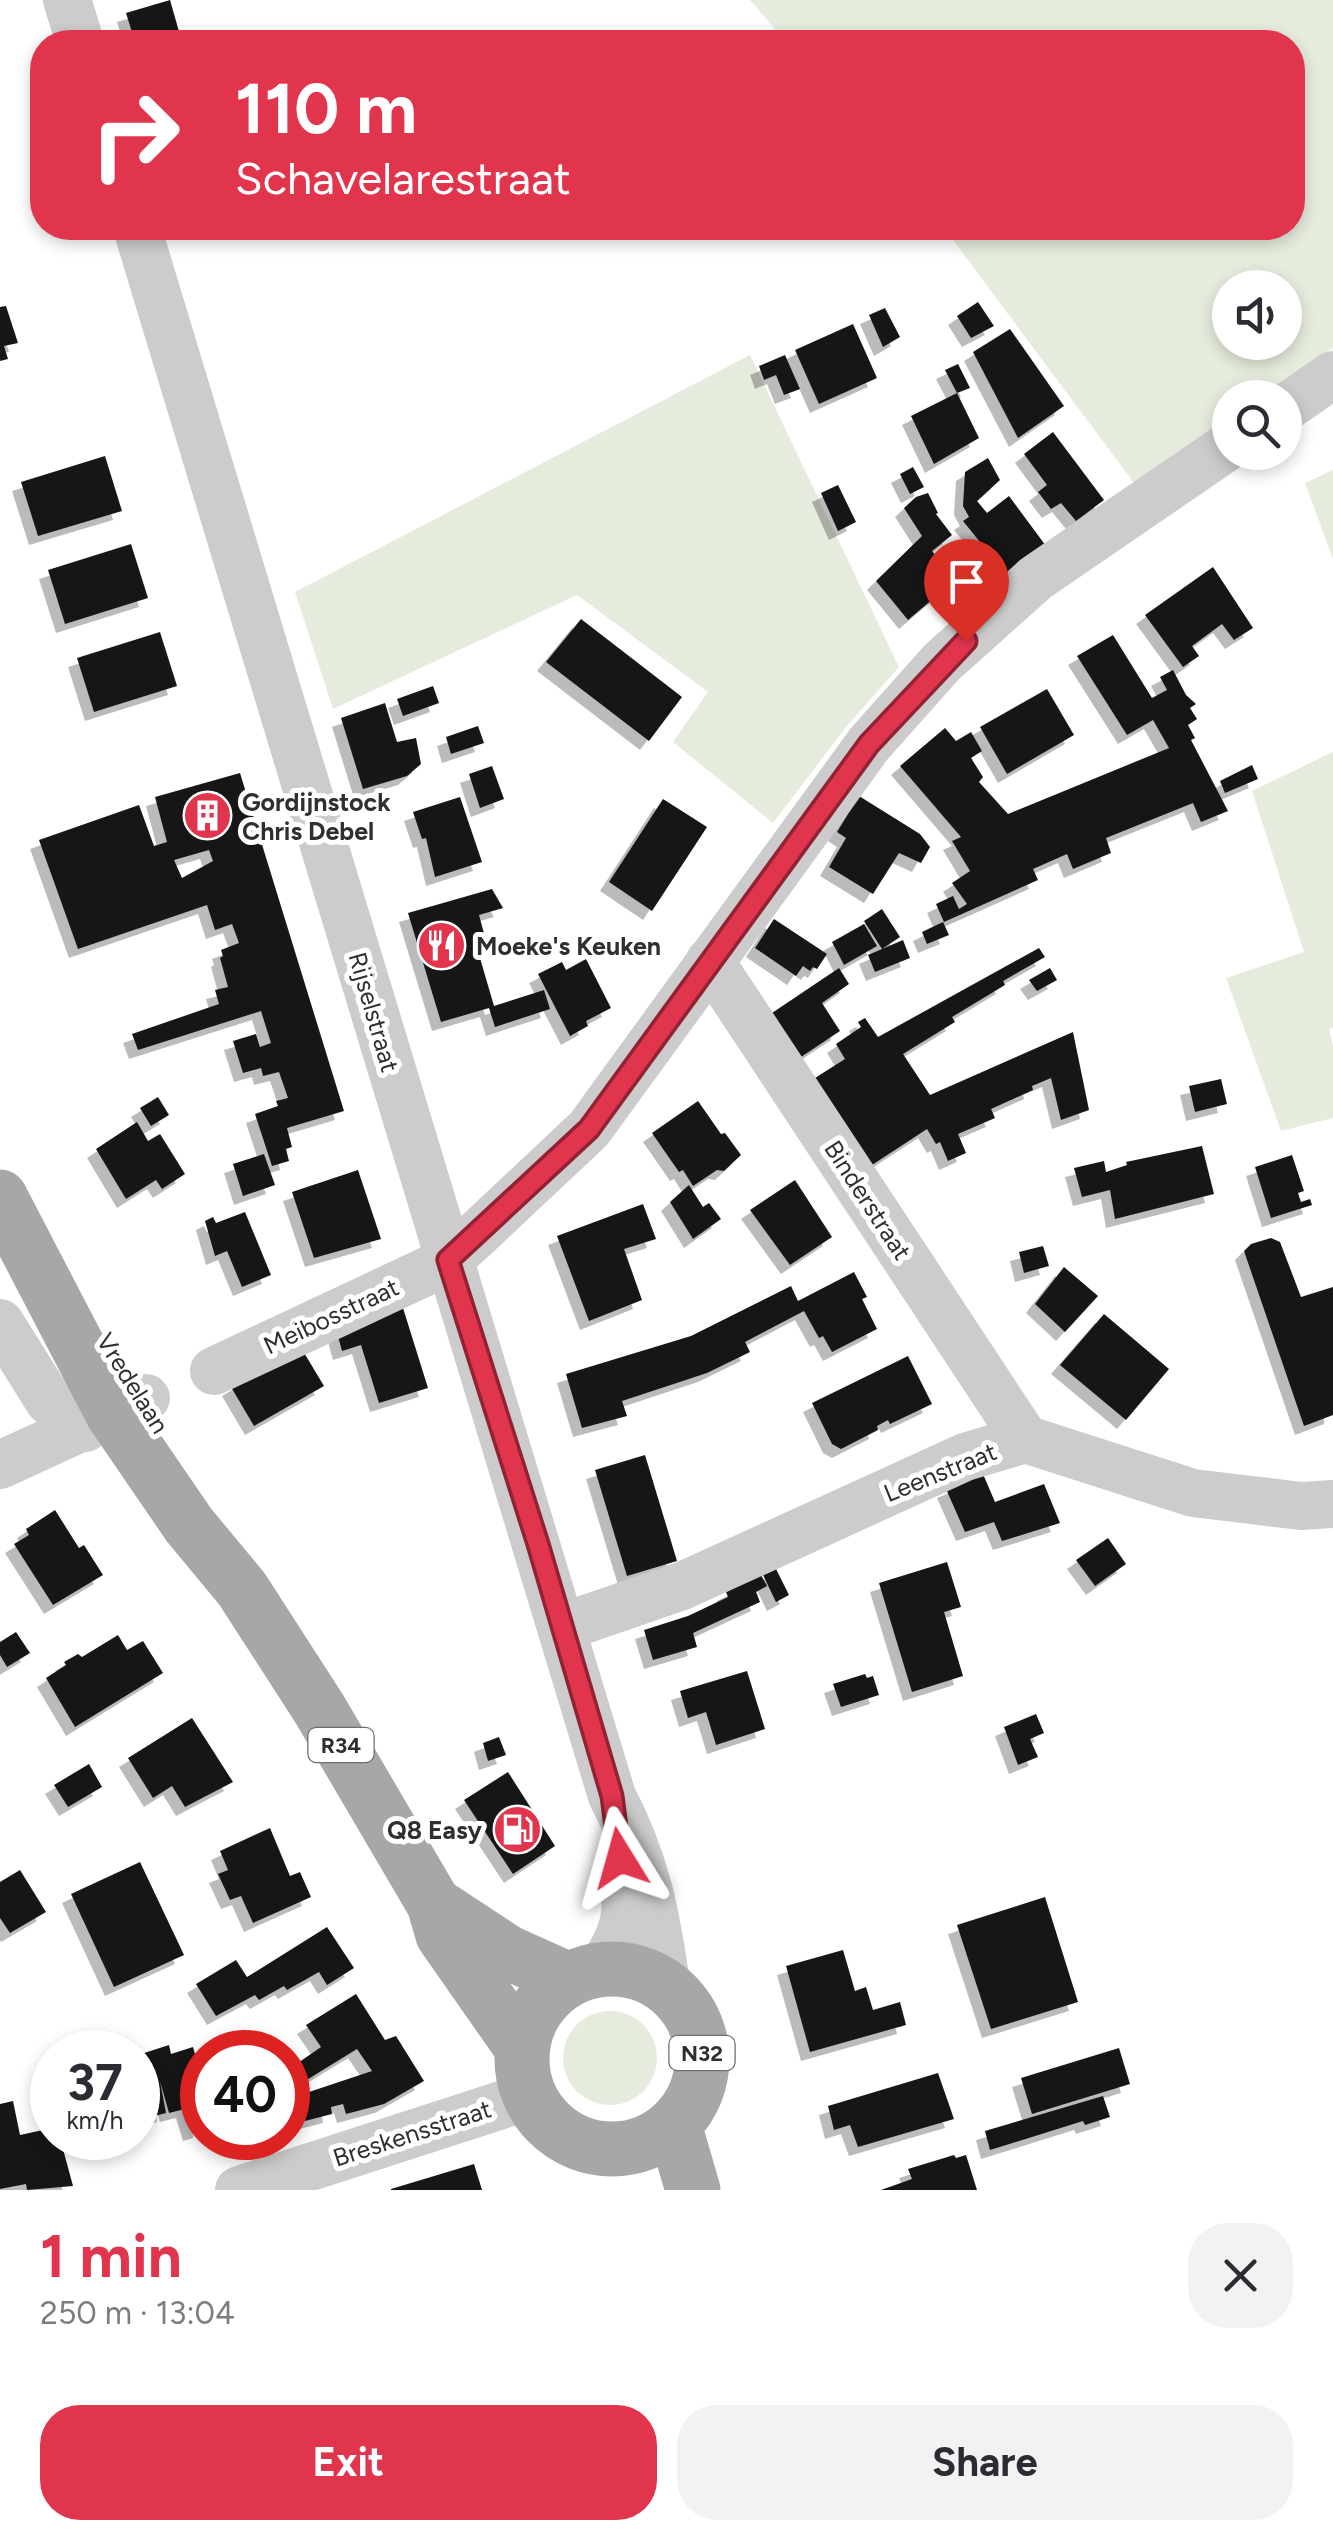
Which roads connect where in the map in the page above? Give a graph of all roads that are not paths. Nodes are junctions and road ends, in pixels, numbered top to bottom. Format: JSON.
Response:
{"nodes":[{"id":1,"x":67,"y":0,"type":"edge"},
{"id":2,"x":76,"y":30,"type":"edge"},
{"id":3,"x":141,"y":240,"type":"edge"},
{"id":4,"x":1333,"y":375,"type":"edge"},
{"id":5,"x":1302,"y":396,"type":"edge"},
{"id":6,"x":1212,"y":457,"type":"edge"},
{"id":7,"x":710,"y":961,"type":"junction"},
{"id":8,"x":0,"y":1195,"type":"edge"},
{"id":9,"x":448,"y":1260,"type":"junction"},
{"id":10,"x":0,"y":1323,"type":"edge"},
{"id":11,"x":214,"y":1370,"type":"dead end"},
{"id":12,"x":115,"y":1413,"type":"junction"},
{"id":13,"x":1025,"y":1439,"type":"junction"},
{"id":14,"x":0,"y":1465,"type":"edge"},
{"id":15,"x":1333,"y":1504,"type":"edge"},
{"id":16,"x":563,"y":1627,"type":"junction"},
{"id":17,"x":612,"y":1796,"type":"junction"},
{"id":18,"x":434,"y":1904,"type":"junction"},
{"id":19,"x":584,"y":1973,"type":"junction"},
{"id":20,"x":666,"y":1984,"type":"junction"},
{"id":21,"x":526,"y":2072,"type":"junction"},
{"id":22,"x":674,"y":2126,"type":"junction"},
{"id":23,"x":625,"y":2170,"type":"edge"},
{"id":24,"x":239,"y":2190,"type":"edge"},
{"id":25,"x":693,"y":2190,"type":"edge"}],
"edges":[{"from":1,"to":2,"type":"street"},
{"from":3,"to":9,"type":"street","name":"Rijselstraat","number":"N32"},
{"from":4,"to":5,"type":"street"},
{"from":6,"to":7,"type":"street","name":"Meibosstraat"},
{"from":7,"to":9,"type":"street","name":"Meibosstraat"},
{"from":7,"to":13,"type":"street","name":"Binderstraat"},
{"from":8,"to":12,"type":"main road","name":"Vredelaan","number":"R34"},
{"from":9,"to":11,"type":"street","name":"Meibosstraat"},
{"from":9,"to":16,"type":"street","name":"Rijselstraat","number":"N32"},
{"from":10,"to":12,"type":"street"},
{"from":12,"to":14,"type":"street"},
{"from":12,"to":18,"type":"main road","name":"Vredelaan","number":"R34"},
{"from":13,"to":15,"type":"street","name":"Leenstraat"},
{"from":13,"to":16,"type":"street","name":"Leenstraat"},
{"from":16,"to":17,"type":"street","name":"Rijselstraat","number":"N32"},
{"from":17,"to":19,"type":"street","name":"Rijselstraat","number":"N32"},
{"from":17,"to":20,"type":"street","name":"Rijselstraat","number":"N32"},
{"from":18,"to":19,"type":"main road","name":"Vredelaan","number":"R34"},
{"from":18,"to":21,"type":"main road","name":"Vredelaan","number":"R34"},
{"from":19,"to":20,"type":"main road"},
{"from":19,"to":21,"type":"main road","number":"N32"},
{"from":20,"to":22,"type":"main road","number":"N32"},
{"from":21,"to":23,"type":"main road"},
{"from":21,"to":24,"type":"street","name":"Breskensstraat"},
{"from":22,"to":23,"type":"main road"},
{"from":22,"to":25,"type":"main road"}]}
